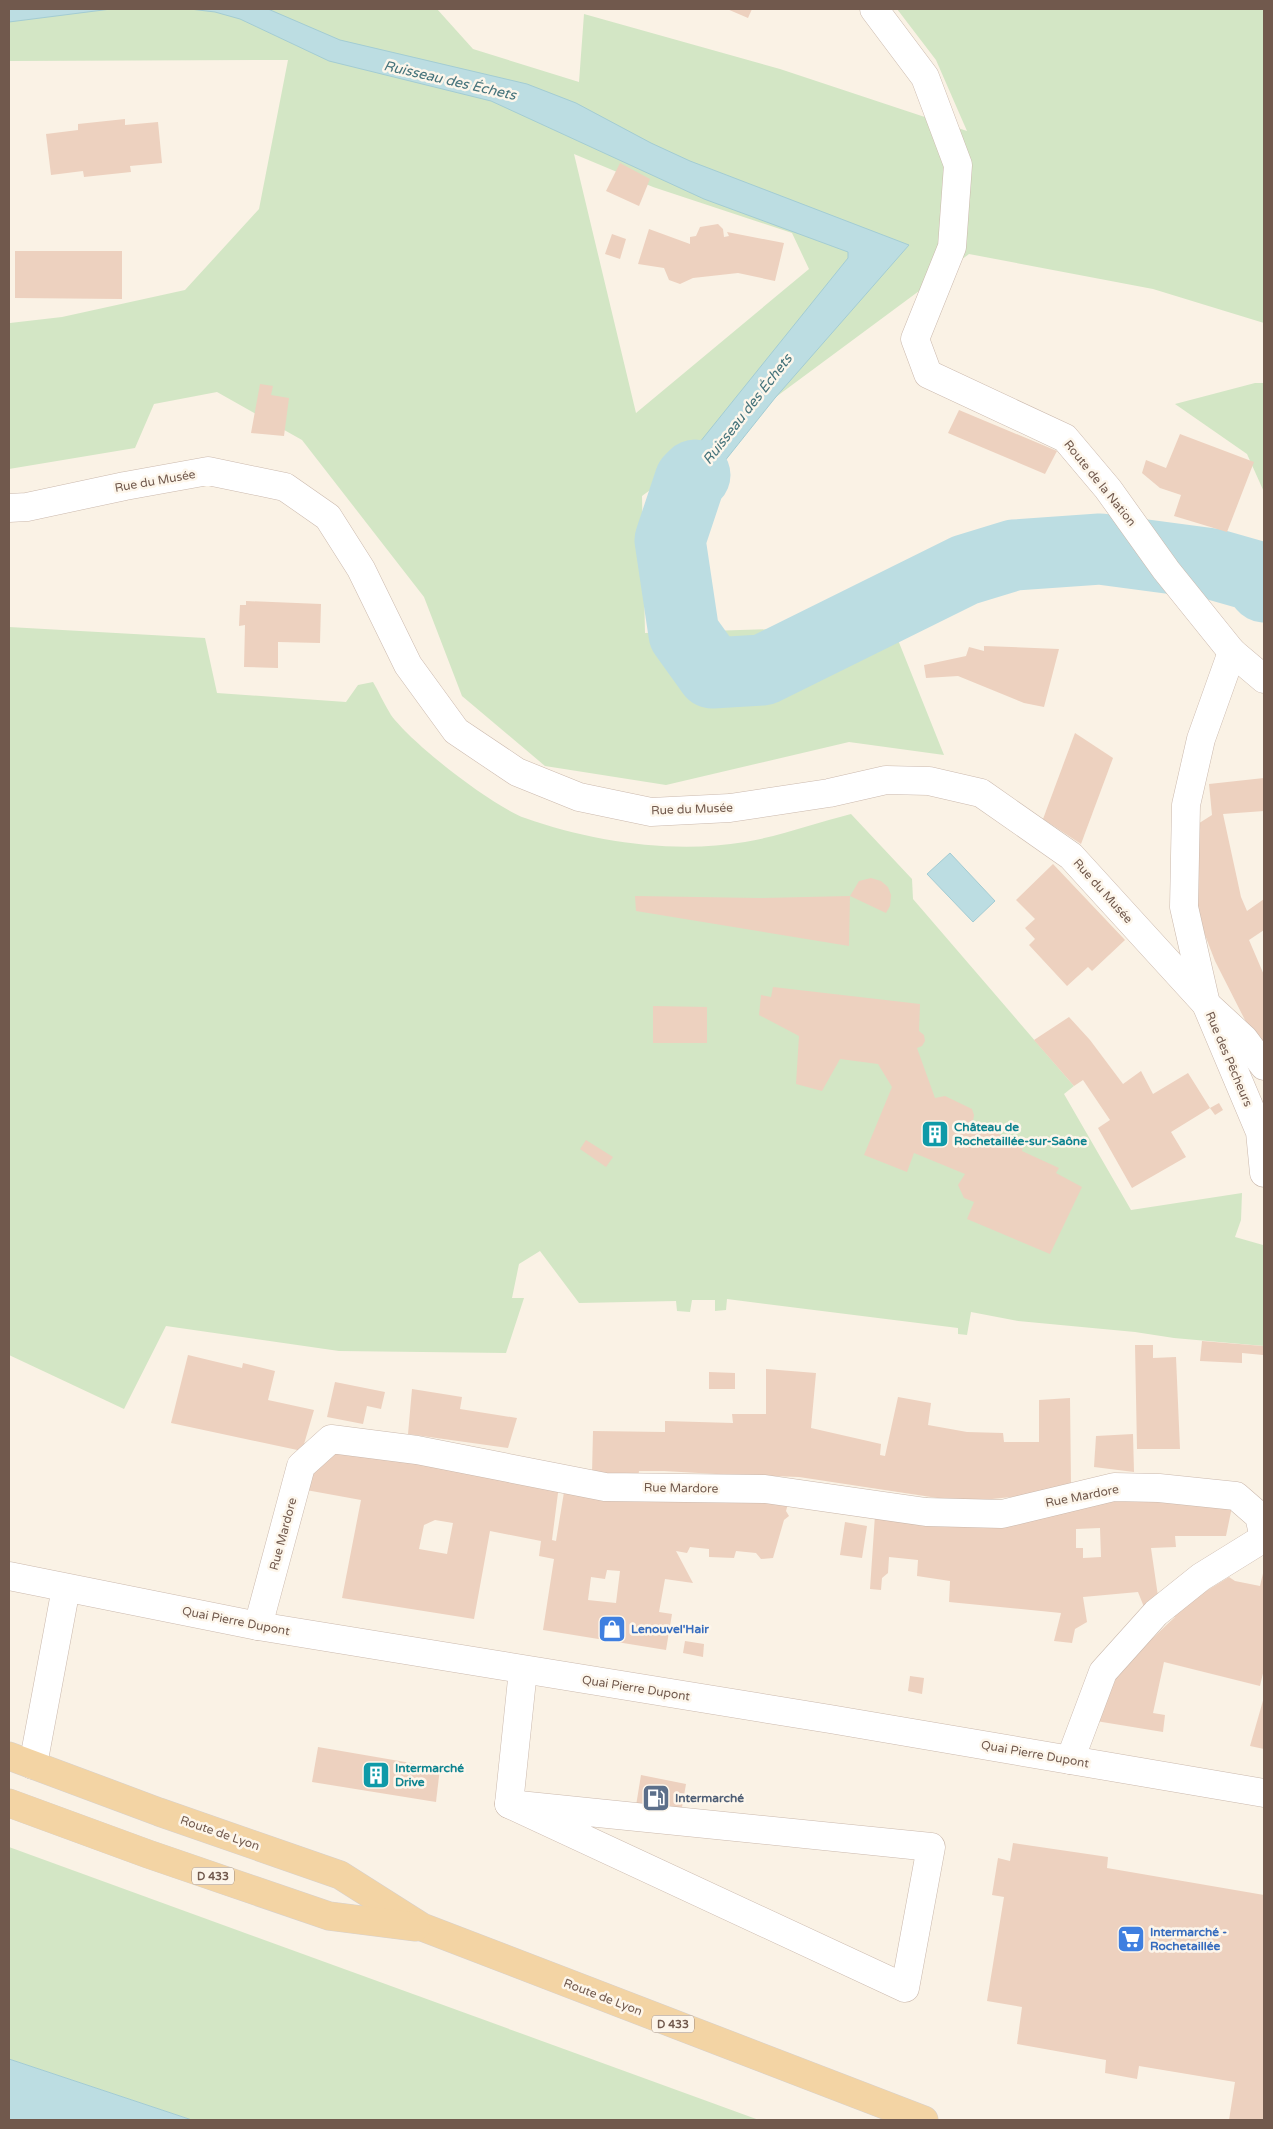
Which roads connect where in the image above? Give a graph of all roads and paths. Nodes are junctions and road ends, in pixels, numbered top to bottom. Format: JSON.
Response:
{"nodes":[{"id":1,"x":874,"y":9,"type":"edge"},
{"id":2,"x":9,"y":508,"type":"edge"},
{"id":3,"x":1232,"y":652,"type":"junction"},
{"id":4,"x":1264,"y":678,"type":"edge"},
{"id":5,"x":1206,"y":1004,"type":"junction"},
{"id":6,"x":1264,"y":1066,"type":"edge"},
{"id":7,"x":1264,"y":1173,"type":"edge"},
{"id":8,"x":1264,"y":1538,"type":"edge"},
{"id":9,"x":9,"y":1576,"type":"edge"},
{"id":10,"x":66,"y":1588,"type":"junction"},
{"id":11,"x":258,"y":1626,"type":"junction"},
{"id":12,"x":523,"y":1670,"type":"junction"},
{"id":13,"x":21,"y":1760,"type":"edge"},
{"id":14,"x":1070,"y":1760,"type":"junction"},
{"id":15,"x":1264,"y":1793,"type":"edge"},
{"id":16,"x":9,"y":1803,"type":"edge"},
{"id":17,"x":509,"y":1804,"type":"junction"},
{"id":18,"x":422,"y":1927,"type":"junction"},
{"id":19,"x":924,"y":2120,"type":"edge"}],
"edges":[{"from":1,"to":3,"type":"street","name":"Route de la Nation"},
{"from":2,"to":5,"type":"street","name":"Rue du Musée"},
{"from":3,"to":4,"type":"street","name":"Route de la Nation"},
{"from":3,"to":5,"type":"street"},
{"from":5,"to":6,"type":"street","name":"Rue du Musée"},
{"from":5,"to":7,"type":"street","name":"Rue des Pêcheurs"},
{"from":8,"to":11,"type":"street","name":"Rue Mardore"},
{"from":8,"to":14,"type":"street"},
{"from":9,"to":10,"type":"street","name":"Quai Pierre Dupont"},
{"from":10,"to":11,"type":"street","name":"Quai Pierre Dupont"},
{"from":10,"to":13,"type":"street"},
{"from":11,"to":12,"type":"street","name":"Quai Pierre Dupont"},
{"from":12,"to":14,"type":"street","name":"Quai Pierre Dupont"},
{"from":12,"to":17,"type":"street"},
{"from":13,"to":18,"type":"main road","name":"Route de Lyon","number":"D 433"},
{"from":14,"to":15,"type":"street","name":"Quai Pierre Dupont"},
{"from":16,"to":18,"type":"main road","name":"Route de Lyon","number":"D 433"},
{"from":17,"to":17,"type":"street"},
{"from":18,"to":19,"type":"main road","name":"Route de Lyon","number":"D 433"}]}
